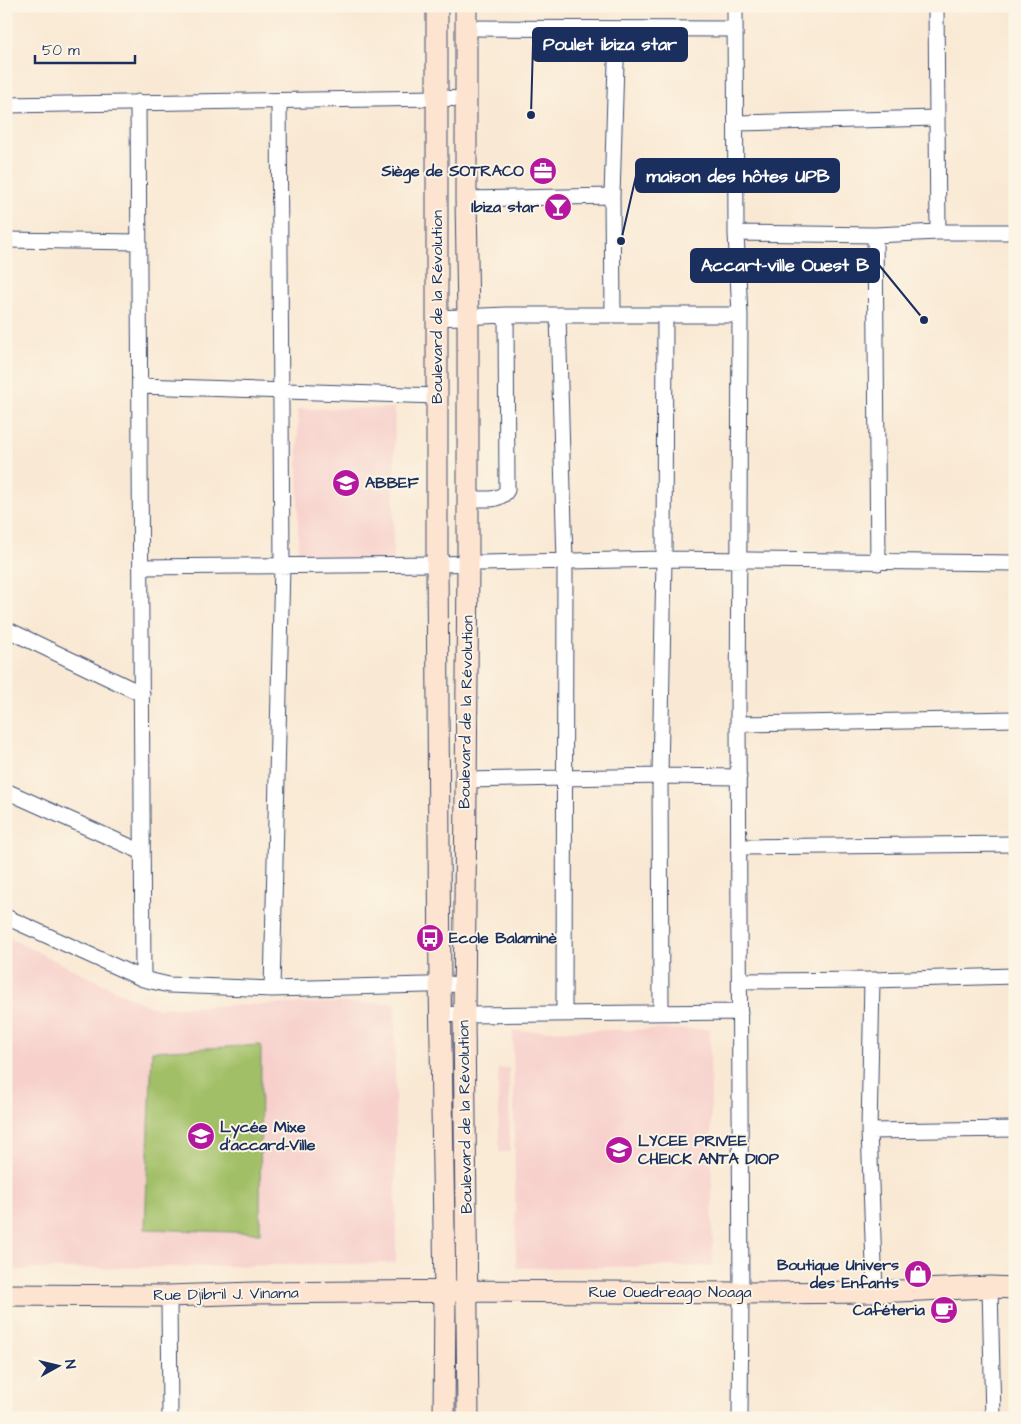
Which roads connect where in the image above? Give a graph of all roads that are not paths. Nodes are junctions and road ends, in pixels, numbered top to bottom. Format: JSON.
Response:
{"nodes":[{"id":1,"x":437,"y":6,"type":"edge"},
{"id":2,"x":466,"y":6,"type":"edge"},
{"id":3,"x":735,"y":6,"type":"edge"},
{"id":4,"x":936,"y":6,"type":"edge"},
{"id":5,"x":466,"y":28,"type":"junction"},
{"id":6,"x":617,"y":29,"type":"junction"},
{"id":7,"x":735,"y":29,"type":"junction"},
{"id":8,"x":437,"y":98,"type":"junction"},
{"id":9,"x":465,"y":99,"type":"junction"},
{"id":10,"x":279,"y":101,"type":"junction"},
{"id":11,"x":138,"y":102,"type":"junction"},
{"id":12,"x":6,"y":104,"type":"edge"},
{"id":13,"x":937,"y":118,"type":"junction"},
{"id":14,"x":736,"y":123,"type":"junction"},
{"id":15,"x":612,"y":196,"type":"junction"},
{"id":16,"x":466,"y":199,"type":"junction"},
{"id":17,"x":938,"y":232,"type":"junction"},
{"id":18,"x":1015,"y":232,"type":"edge"},
{"id":19,"x":736,"y":233,"type":"junction"},
{"id":20,"x":876,"y":235,"type":"junction"},
{"id":21,"x":6,"y":240,"type":"edge"},
{"id":22,"x":139,"y":242,"type":"junction"},
{"id":23,"x":506,"y":315,"type":"junction"},
{"id":24,"x":558,"y":315,"type":"junction"},
{"id":25,"x":613,"y":315,"type":"junction"},
{"id":26,"x":665,"y":315,"type":"junction"},
{"id":27,"x":740,"y":315,"type":"junction"},
{"id":28,"x":468,"y":317,"type":"junction"},
{"id":29,"x":436,"y":318,"type":"junction"},
{"id":30,"x":140,"y":386,"type":"junction"},
{"id":31,"x":281,"y":391,"type":"junction"},
{"id":32,"x":437,"y":396,"type":"junction"},
{"id":33,"x":468,"y":499,"type":"junction"},
{"id":34,"x":664,"y":559,"type":"junction"},
{"id":35,"x":740,"y":560,"type":"junction"},
{"id":36,"x":565,"y":561,"type":"junction"},
{"id":37,"x":878,"y":563,"type":"junction"},
{"id":38,"x":1015,"y":563,"type":"edge"},
{"id":39,"x":437,"y":564,"type":"junction"},
{"id":40,"x":468,"y":564,"type":"junction"},
{"id":41,"x":282,"y":565,"type":"junction"},
{"id":42,"x":141,"y":567,"type":"junction"},
{"id":43,"x":6,"y":629,"type":"edge"},
{"id":44,"x":142,"y":694,"type":"junction"},
{"id":45,"x":1015,"y":719,"type":"edge"},
{"id":46,"x":738,"y":724,"type":"junction"},
{"id":47,"x":660,"y":776,"type":"junction"},
{"id":48,"x":738,"y":777,"type":"junction"},
{"id":49,"x":564,"y":778,"type":"junction"},
{"id":50,"x":466,"y":780,"type":"junction"},
{"id":51,"x":6,"y":791,"type":"edge"},
{"id":52,"x":1015,"y":844,"type":"edge"},
{"id":53,"x":739,"y":847,"type":"junction"},
{"id":54,"x":142,"y":852,"type":"junction"},
{"id":55,"x":6,"y":917,"type":"edge"},
{"id":56,"x":1015,"y":976,"type":"edge"},
{"id":57,"x":143,"y":979,"type":"junction"},
{"id":58,"x":872,"y":980,"type":"junction"},
{"id":59,"x":740,"y":982,"type":"junction"},
{"id":60,"x":464,"y":984,"type":"junction"},
{"id":61,"x":440,"y":985,"type":"junction"},
{"id":62,"x":272,"y":989,"type":"junction"},
{"id":63,"x":740,"y":1012,"type":"junction"},
{"id":64,"x":564,"y":1013,"type":"junction"},
{"id":65,"x":660,"y":1013,"type":"junction"},
{"id":66,"x":440,"y":1014,"type":"junction"},
{"id":67,"x":464,"y":1015,"type":"junction"},
{"id":68,"x":1015,"y":1129,"type":"edge"},
{"id":69,"x":869,"y":1131,"type":"junction"},
{"id":70,"x":990,"y":1287,"type":"junction"},
{"id":71,"x":1015,"y":1288,"type":"edge"},
{"id":72,"x":467,"y":1291,"type":"junction"},
{"id":73,"x":445,"y":1292,"type":"junction"},
{"id":74,"x":875,"y":1292,"type":"junction"},
{"id":75,"x":741,"y":1293,"type":"junction"},
{"id":76,"x":6,"y":1295,"type":"edge"},
{"id":77,"x":170,"y":1296,"type":"junction"},
{"id":78,"x":170,"y":1418,"type":"edge"},
{"id":79,"x":444,"y":1418,"type":"edge"},
{"id":80,"x":468,"y":1418,"type":"edge"},
{"id":81,"x":740,"y":1418,"type":"edge"},
{"id":82,"x":993,"y":1418,"type":"edge"}],
"edges":[{"from":1,"to":8,"type":"main road","name":"Boulevard de la Révolution"},
{"from":2,"to":5,"type":"main road","name":"Boulevard de la Révolution"},
{"from":3,"to":7,"type":"street"},
{"from":4,"to":13,"type":"street"},
{"from":5,"to":6,"type":"street"},
{"from":5,"to":9,"type":"main road","name":"Boulevard de la Révolution"},
{"from":6,"to":7,"type":"street"},
{"from":6,"to":15,"type":"street"},
{"from":7,"to":14,"type":"street"},
{"from":8,"to":9,"type":"street"},
{"from":8,"to":10,"type":"street"},
{"from":8,"to":29,"type":"main road","name":"Boulevard de la Révolution"},
{"from":9,"to":16,"type":"main road","name":"Boulevard de la Révolution"},
{"from":10,"to":11,"type":"street"},
{"from":10,"to":31,"type":"street"},
{"from":11,"to":12,"type":"street"},
{"from":11,"to":22,"type":"street"},
{"from":13,"to":14,"type":"street"},
{"from":13,"to":17,"type":"street"},
{"from":14,"to":19,"type":"street"},
{"from":15,"to":16,"type":"street"},
{"from":15,"to":25,"type":"street"},
{"from":16,"to":28,"type":"main road","name":"Boulevard de la Révolution"},
{"from":17,"to":18,"type":"street"},
{"from":17,"to":20,"type":"street"},
{"from":19,"to":20,"type":"street"},
{"from":19,"to":27,"type":"street"},
{"from":20,"to":37,"type":"street"},
{"from":21,"to":22,"type":"street"},
{"from":22,"to":30,"type":"street"},
{"from":23,"to":24,"type":"street"},
{"from":23,"to":28,"type":"street"},
{"from":23,"to":33,"type":"street"},
{"from":24,"to":25,"type":"street"},
{"from":24,"to":36,"type":"street"},
{"from":25,"to":26,"type":"street"},
{"from":26,"to":27,"type":"street"},
{"from":26,"to":34,"type":"street"},
{"from":27,"to":35,"type":"street"},
{"from":28,"to":29,"type":"street"},
{"from":28,"to":33,"type":"main road","name":"Boulevard de la Révolution"},
{"from":29,"to":32,"type":"main road","name":"Boulevard de la Révolution"},
{"from":30,"to":31,"type":"street"},
{"from":30,"to":42,"type":"street"},
{"from":31,"to":32,"type":"street"},
{"from":31,"to":41,"type":"street"},
{"from":32,"to":39,"type":"main road","name":"Boulevard de la Révolution"},
{"from":33,"to":40,"type":"main road","name":"Boulevard de la Révolution"},
{"from":34,"to":35,"type":"street"},
{"from":34,"to":36,"type":"street"},
{"from":34,"to":47,"type":"street"},
{"from":35,"to":37,"type":"street"},
{"from":35,"to":46,"type":"street"},
{"from":36,"to":40,"type":"street"},
{"from":36,"to":49,"type":"street"},
{"from":37,"to":38,"type":"street"},
{"from":39,"to":40,"type":"street"},
{"from":39,"to":41,"type":"street"},
{"from":39,"to":61,"type":"main road","name":"Boulevard de la Révolution"},
{"from":40,"to":50,"type":"main road","name":"Boulevard de la Révolution"},
{"from":41,"to":42,"type":"street"},
{"from":41,"to":62,"type":"street"},
{"from":42,"to":44,"type":"street"},
{"from":43,"to":44,"type":"street"},
{"from":44,"to":54,"type":"street"},
{"from":45,"to":46,"type":"street"},
{"from":46,"to":48,"type":"street"},
{"from":47,"to":48,"type":"street"},
{"from":47,"to":49,"type":"street"},
{"from":47,"to":65,"type":"street"},
{"from":48,"to":53,"type":"street"},
{"from":49,"to":50,"type":"street"},
{"from":49,"to":64,"type":"street"},
{"from":50,"to":60,"type":"main road","name":"Boulevard de la Révolution"},
{"from":51,"to":54,"type":"street"},
{"from":52,"to":53,"type":"street"},
{"from":53,"to":59,"type":"street"},
{"from":54,"to":57,"type":"street"},
{"from":55,"to":57,"type":"street"},
{"from":56,"to":58,"type":"street"},
{"from":57,"to":62,"type":"street"},
{"from":58,"to":59,"type":"street"},
{"from":58,"to":69,"type":"street"},
{"from":59,"to":63,"type":"street"},
{"from":60,"to":61,"type":"street"},
{"from":60,"to":67,"type":"main road","name":"Boulevard de la Révolution"},
{"from":61,"to":62,"type":"street"},
{"from":61,"to":66,"type":"main road","name":"Boulevard de la Révolution"},
{"from":63,"to":65,"type":"street"},
{"from":63,"to":75,"type":"street"},
{"from":64,"to":65,"type":"street"},
{"from":64,"to":67,"type":"street"},
{"from":66,"to":67,"type":"street"},
{"from":66,"to":73,"type":"main road","name":"Boulevard de la Révolution"},
{"from":67,"to":72,"type":"main road","name":"Boulevard de la Révolution"},
{"from":68,"to":69,"type":"street"},
{"from":69,"to":74,"type":"street"},
{"from":70,"to":71,"type":"main road","name":"Rue Ouedreago Noaga"},
{"from":70,"to":74,"type":"main road","name":"Rue Ouedreago Noaga"},
{"from":70,"to":82,"type":"street"},
{"from":72,"to":73,"type":"main road","name":"Rue Ouedreago Noaga"},
{"from":72,"to":75,"type":"main road","name":"Rue Ouedreago Noaga"},
{"from":72,"to":80,"type":"main road","name":"Boulevard de la Révolution"},
{"from":73,"to":77,"type":"main road","name":"Rue Djibril J. Vinama"},
{"from":73,"to":79,"type":"main road","name":"Boulevard de la Révolution"},
{"from":74,"to":75,"type":"main road","name":"Rue Ouedreago Noaga"},
{"from":75,"to":81,"type":"street"},
{"from":76,"to":77,"type":"main road","name":"Rue Djibril J. Vinama"},
{"from":77,"to":78,"type":"street"}]}
